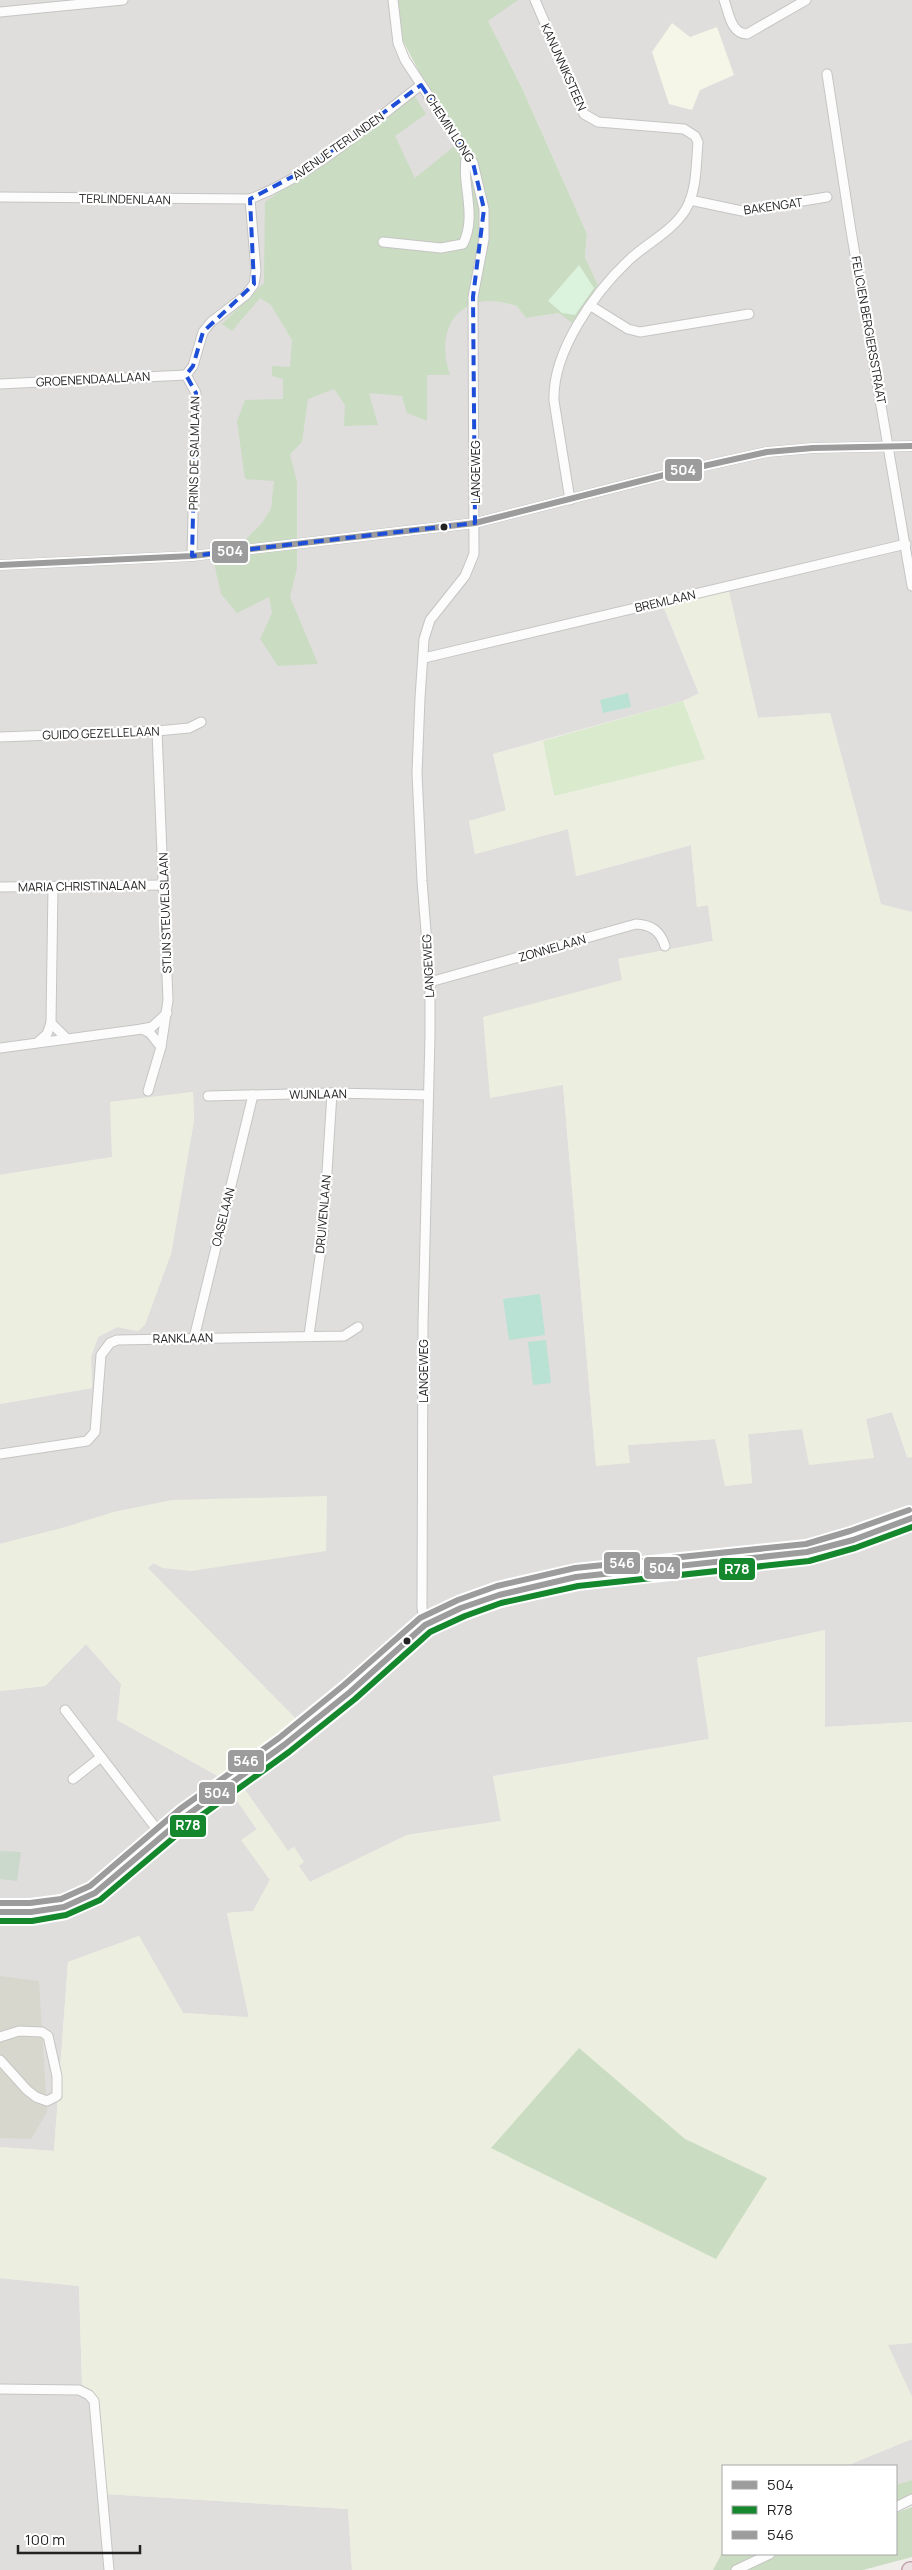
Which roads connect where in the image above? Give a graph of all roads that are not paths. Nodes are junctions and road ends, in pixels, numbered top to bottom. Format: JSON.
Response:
{"nodes":[{"id":1,"x":123,"y":0,"type":"edge"},
{"id":2,"x":393,"y":0,"type":"edge"},
{"id":3,"x":536,"y":0,"type":"edge"},
{"id":4,"x":724,"y":0,"type":"edge"},
{"id":5,"x":806,"y":0,"type":"edge"},
{"id":6,"x":0,"y":12,"type":"edge"},
{"id":7,"x":828,"y":74,"type":"dead end"},
{"id":8,"x":421,"y":85,"type":"junction"},
{"id":9,"x":467,"y":154,"type":"junction"},
{"id":10,"x":0,"y":196,"type":"edge"},
{"id":11,"x":827,"y":197,"type":"dead end"},
{"id":12,"x":250,"y":199,"type":"junction"},
{"id":13,"x":690,"y":200,"type":"junction"},
{"id":14,"x":383,"y":242,"type":"dead end"},
{"id":15,"x":591,"y":306,"type":"junction"},
{"id":16,"x":749,"y":314,"type":"dead end"},
{"id":17,"x":474,"y":322,"type":"joint"},
{"id":18,"x":186,"y":375,"type":"junction"},
{"id":19,"x":0,"y":384,"type":"edge"},
{"id":20,"x":912,"y":446,"type":"edge"},
{"id":21,"x":889,"y":447,"type":"junction"},
{"id":22,"x":570,"y":500,"type":"junction"},
{"id":23,"x":475,"y":523,"type":"junction"},
{"id":24,"x":906,"y":544,"type":"junction"},
{"id":25,"x":192,"y":556,"type":"junction"},
{"id":26,"x":0,"y":565,"type":"edge"},
{"id":27,"x":912,"y":586,"type":"edge"},
{"id":28,"x":424,"y":658,"type":"junction"},
{"id":29,"x":201,"y":722,"type":"dead end"},
{"id":30,"x":157,"y":732,"type":"junction"},
{"id":31,"x":0,"y":737,"type":"edge"},
{"id":32,"x":164,"y":885,"type":"junction"},
{"id":33,"x":0,"y":887,"type":"edge"},
{"id":34,"x":53,"y":887,"type":"junction"},
{"id":35,"x":665,"y":946,"type":"dead end"},
{"id":36,"x":430,"y":982,"type":"junction"},
{"id":37,"x":167,"y":1013,"type":"junction"},
{"id":38,"x":51,"y":1023,"type":"junction"},
{"id":39,"x":142,"y":1029,"type":"junction"},
{"id":40,"x":67,"y":1039,"type":"junction"},
{"id":41,"x":38,"y":1042,"type":"junction"},
{"id":42,"x":161,"y":1047,"type":"junction"},
{"id":43,"x":0,"y":1048,"type":"edge"},
{"id":44,"x":148,"y":1091,"type":"dead end"},
{"id":45,"x":332,"y":1093,"type":"junction"},
{"id":46,"x":253,"y":1095,"type":"junction"},
{"id":47,"x":428,"y":1095,"type":"junction"},
{"id":48,"x":208,"y":1096,"type":"dead end"},
{"id":49,"x":358,"y":1327,"type":"dead end"},
{"id":50,"x":309,"y":1335,"type":"junction"},
{"id":51,"x":194,"y":1338,"type":"junction"},
{"id":52,"x":0,"y":1454,"type":"edge"},
{"id":53,"x":912,"y":1518,"type":"edge"},
{"id":54,"x":425,"y":1625,"type":"junction"},
{"id":55,"x":65,"y":1710,"type":"dead end"},
{"id":56,"x":101,"y":1758,"type":"junction"},
{"id":57,"x":73,"y":1779,"type":"dead end"},
{"id":58,"x":162,"y":1836,"type":"junction"},
{"id":59,"x":0,"y":1912,"type":"edge"},
{"id":60,"x":0,"y":2037,"type":"edge"},
{"id":61,"x":0,"y":2060,"type":"edge"},
{"id":62,"x":0,"y":2389,"type":"edge"},
{"id":63,"x":912,"y":2499,"type":"edge"},
{"id":64,"x":897,"y":2506,"type":"edge"},
{"id":65,"x":768,"y":2555,"type":"edge"},
{"id":66,"x":109,"y":2570,"type":"edge"},
{"id":67,"x":736,"y":2570,"type":"edge"}],
"edges":[{"from":1,"to":6,"type":"street"},
{"from":2,"to":8,"type":"street","name":"CHEMIN LONG"},
{"from":3,"to":13,"type":"street","name":"KANUNNIKSTEEN"},
{"from":4,"to":5,"type":"street"},
{"from":7,"to":21,"type":"street","name":"FELICIEN BERGIERSSTRAAT"},
{"from":8,"to":9,"type":"street","name":"CHEMIN LONG"},
{"from":8,"to":12,"type":"street","name":"AVENUE TERLINDEN"},
{"from":9,"to":14,"type":"street"},
{"from":9,"to":17,"type":"street","name":"CHEMIN LONG"},
{"from":10,"to":12,"type":"street","name":"TERLINDENLAAN"},
{"from":11,"to":13,"type":"street","name":"BAKENGAT"},
{"from":12,"to":18,"type":"street"},
{"from":13,"to":15,"type":"street","name":"KANUNNIKSTEEN"},
{"from":15,"to":16,"type":"street"},
{"from":15,"to":22,"type":"street","name":"KANUNNIKSTEEN"},
{"from":17,"to":23,"type":"street","name":"LANGEWEG"},
{"from":18,"to":19,"type":"street","name":"GROENENDAALLAAN"},
{"from":18,"to":25,"type":"street","name":"PRINS DE SALMLAAN"},
{"from":20,"to":21,"type":"street"},
{"from":21,"to":22,"type":"street"},
{"from":21,"to":24,"type":"street","name":"FELICIEN BERGIERSSTRAAT"},
{"from":22,"to":23,"type":"street"},
{"from":23,"to":25,"type":"street"},
{"from":23,"to":28,"type":"street","name":"LANGEWEG"},
{"from":24,"to":27,"type":"street","name":"FELICIEN BERGIERSSTRAAT"},
{"from":24,"to":28,"type":"street","name":"BREMLAAN"},
{"from":25,"to":26,"type":"street"},
{"from":28,"to":36,"type":"street","name":"LANGEWEG"},
{"from":29,"to":30,"type":"street","name":"GUIDO GEZELLELAAN"},
{"from":30,"to":31,"type":"street","name":"GUIDO GEZELLELAAN"},
{"from":30,"to":32,"type":"street","name":"STIJN STEUVELSLAAN"},
{"from":32,"to":34,"type":"street","name":"MARIA CHRISTINALAAN"},
{"from":32,"to":37,"type":"street","name":"STIJN STEUVELSLAAN"},
{"from":33,"to":34,"type":"street","name":"MARIA CHRISTINALAAN"},
{"from":34,"to":38,"type":"street"},
{"from":35,"to":36,"type":"street","name":"ZONNELAAN"},
{"from":36,"to":47,"type":"street","name":"LANGEWEG"},
{"from":37,"to":39,"type":"street"},
{"from":37,"to":42,"type":"street","name":"STIJN STEUVELSLAAN"},
{"from":38,"to":40,"type":"street"},
{"from":38,"to":41,"type":"street"},
{"from":39,"to":40,"type":"street"},
{"from":39,"to":42,"type":"street"},
{"from":40,"to":41,"type":"street"},
{"from":41,"to":43,"type":"street"},
{"from":42,"to":44,"type":"street","name":"STIJN STEUVELSLAAN"},
{"from":45,"to":46,"type":"street","name":"WIJNLAAN"},
{"from":45,"to":47,"type":"street","name":"WIJNLAAN"},
{"from":45,"to":50,"type":"street","name":"DRUIVENLAAN"},
{"from":46,"to":48,"type":"street","name":"WIJNLAAN"},
{"from":46,"to":51,"type":"street","name":"OASELAAN"},
{"from":47,"to":54,"type":"street","name":"LANGEWEG"},
{"from":49,"to":50,"type":"street","name":"RANKLAAN"},
{"from":50,"to":51,"type":"street","name":"RANKLAAN"},
{"from":51,"to":52,"type":"street","name":"RANKLAAN"},
{"from":53,"to":54,"type":"street"},
{"from":54,"to":58,"type":"street"},
{"from":55,"to":56,"type":"street"},
{"from":56,"to":57,"type":"street"},
{"from":56,"to":58,"type":"street"},
{"from":58,"to":59,"type":"street"},
{"from":60,"to":61,"type":"street"},
{"from":62,"to":66,"type":"street"},
{"from":63,"to":64,"type":"street"},
{"from":65,"to":67,"type":"street"}]}
